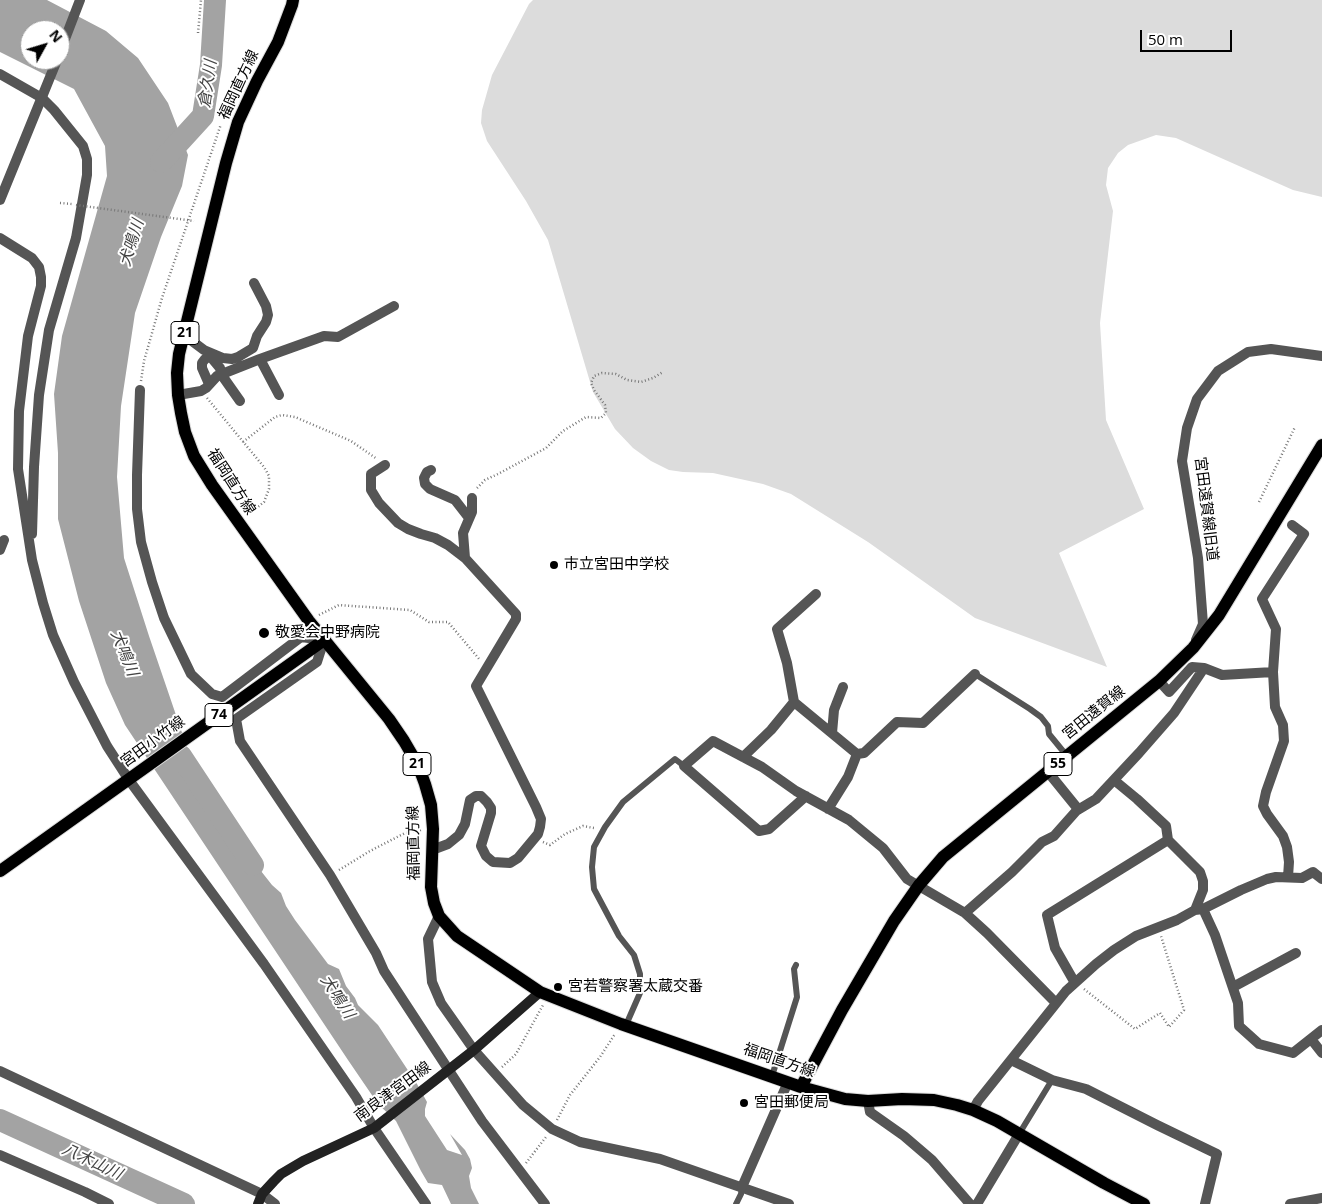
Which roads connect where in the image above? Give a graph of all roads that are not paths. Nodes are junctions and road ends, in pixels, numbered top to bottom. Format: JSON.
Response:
{"nodes":[{"id":1,"x":80,"y":0,"type":"edge"},
{"id":2,"x":293,"y":0,"type":"edge"},
{"id":3,"x":70,"y":26,"type":"edge"},
{"id":4,"x":53,"y":70,"type":"edge"},
{"id":5,"x":0,"y":74,"type":"edge"},
{"id":6,"x":43,"y":96,"type":"junction"},
{"id":7,"x":0,"y":200,"type":"edge"},
{"id":8,"x":0,"y":238,"type":"edge"},
{"id":9,"x":254,"y":283,"type":"dead end"},
{"id":10,"x":394,"y":306,"type":"dead end"},
{"id":11,"x":184,"y":335,"type":"junction"},
{"id":12,"x":212,"y":356,"type":"junction"},
{"id":13,"x":1322,"y":356,"type":"edge"},
{"id":14,"x":260,"y":359,"type":"junction"},
{"id":15,"x":221,"y":374,"type":"junction"},
{"id":16,"x":205,"y":388,"type":"junction"},
{"id":17,"x":140,"y":390,"type":"road end"},
{"id":18,"x":178,"y":395,"type":"junction"},
{"id":19,"x":280,"y":395,"type":"dead end"},
{"id":20,"x":240,"y":401,"type":"dead end"},
{"id":21,"x":1322,"y":445,"type":"edge"},
{"id":22,"x":385,"y":465,"type":"road end"},
{"id":23,"x":431,"y":470,"type":"dead end"},
{"id":24,"x":472,"y":498,"type":"road end"},
{"id":25,"x":469,"y":518,"type":"junction"},
{"id":26,"x":1292,"y":525,"type":"dead end"},
{"id":27,"x":465,"y":558,"type":"junction"},
{"id":28,"x":32,"y":560,"type":"junction"},
{"id":29,"x":816,"y":594,"type":"dead end"},
{"id":30,"x":324,"y":640,"type":"junction"},
{"id":31,"x":1193,"y":648,"type":"junction"},
{"id":32,"x":1204,"y":668,"type":"junction"},
{"id":33,"x":1273,"y":672,"type":"junction"},
{"id":34,"x":976,"y":674,"type":"joint"},
{"id":35,"x":1159,"y":681,"type":"junction"},
{"id":36,"x":844,"y":687,"type":"dead end"},
{"id":37,"x":794,"y":702,"type":"junction"},
{"id":38,"x":832,"y":733,"type":"junction"},
{"id":39,"x":857,"y":754,"type":"junction"},
{"id":40,"x":1067,"y":756,"type":"junction"},
{"id":41,"x":743,"y":757,"type":"junction"},
{"id":42,"x":684,"y":766,"type":"junction"},
{"id":43,"x":1048,"y":772,"type":"junction"},
{"id":44,"x":128,"y":780,"type":"junction"},
{"id":45,"x":1114,"y":780,"type":"junction"},
{"id":46,"x":806,"y":796,"type":"junction"},
{"id":47,"x":828,"y":809,"type":"junction"},
{"id":48,"x":1076,"y":811,"type":"junction"},
{"id":49,"x":1168,"y":840,"type":"junction"},
{"id":50,"x":432,"y":850,"type":"junction"},
{"id":51,"x":0,"y":871,"type":"edge"},
{"id":52,"x":1288,"y":877,"type":"junction"},
{"id":53,"x":1322,"y":879,"type":"edge"},
{"id":54,"x":918,"y":885,"type":"junction"},
{"id":55,"x":1199,"y":910,"type":"junction"},
{"id":56,"x":965,"y":913,"type":"junction"},
{"id":57,"x":439,"y":916,"type":"junction"},
{"id":58,"x":1296,"y":953,"type":"dead end"},
{"id":59,"x":796,"y":965,"type":"dead end"},
{"id":60,"x":1075,"y":982,"type":"junction"},
{"id":61,"x":1233,"y":987,"type":"junction"},
{"id":62,"x":544,"y":994,"type":"junction"},
{"id":63,"x":1056,"y":1003,"type":"junction"},
{"id":64,"x":624,"y":1025,"type":"junction"},
{"id":65,"x":1322,"y":1030,"type":"edge"},
{"id":66,"x":1311,"y":1038,"type":"junction"},
{"id":67,"x":474,"y":1050,"type":"junction"},
{"id":68,"x":1322,"y":1053,"type":"edge"},
{"id":69,"x":1011,"y":1060,"type":"junction"},
{"id":70,"x":0,"y":1070,"type":"edge"},
{"id":71,"x":449,"y":1070,"type":"junction"},
{"id":72,"x":772,"y":1076,"type":"junction"},
{"id":73,"x":1052,"y":1080,"type":"junction"},
{"id":74,"x":788,"y":1082,"type":"junction"},
{"id":75,"x":801,"y":1087,"type":"junction"},
{"id":76,"x":868,"y":1101,"type":"junction"},
{"id":77,"x":973,"y":1110,"type":"junction"},
{"id":78,"x":374,"y":1128,"type":"junction"},
{"id":79,"x":1019,"y":1134,"type":"junction"},
{"id":80,"x":0,"y":1155,"type":"edge"},
{"id":81,"x":742,"y":1187,"type":"junction"},
{"id":82,"x":1322,"y":1198,"type":"edge"},
{"id":83,"x":260,"y":1200,"type":"edge"},
{"id":84,"x":109,"y":1204,"type":"edge"},
{"id":85,"x":275,"y":1204,"type":"edge"},
{"id":86,"x":426,"y":1204,"type":"edge"},
{"id":87,"x":545,"y":1204,"type":"edge"},
{"id":88,"x":736,"y":1204,"type":"edge"},
{"id":89,"x":789,"y":1204,"type":"edge"},
{"id":90,"x":970,"y":1204,"type":"edge"},
{"id":91,"x":977,"y":1204,"type":"edge"},
{"id":92,"x":1144,"y":1204,"type":"edge"},
{"id":93,"x":1205,"y":1204,"type":"edge"},
{"id":94,"x":1290,"y":1204,"type":"edge"}],
"edges":[{"from":1,"to":3,"type":"street"},
{"from":2,"to":11,"type":"main road","name":"福岡直方線","number":"21"},
{"from":4,"to":6,"type":"street"},
{"from":5,"to":6,"type":"street"},
{"from":6,"to":7,"type":"street"},
{"from":6,"to":28,"type":"street"},
{"from":8,"to":28,"type":"street"},
{"from":9,"to":12,"type":"street"},
{"from":10,"to":14,"type":"street"},
{"from":11,"to":12,"type":"street"},
{"from":11,"to":18,"type":"main road","name":"福岡直方線","number":"21"},
{"from":12,"to":15,"type":"street"},
{"from":12,"to":16,"type":"street"},
{"from":13,"to":31,"type":"street","name":"宮田遠賀線旧道"},
{"from":14,"to":15,"type":"street"},
{"from":14,"to":19,"type":"street"},
{"from":15,"to":16,"type":"street"},
{"from":15,"to":20,"type":"street"},
{"from":16,"to":18,"type":"street"},
{"from":17,"to":30,"type":"street"},
{"from":18,"to":30,"type":"main road","name":"福岡直方線","number":"21"},
{"from":21,"to":31,"type":"main road","name":"宮田遠賀線","number":"55"},
{"from":22,"to":27,"type":"street"},
{"from":23,"to":25,"type":"street"},
{"from":24,"to":25,"type":"street"},
{"from":25,"to":27,"type":"street"},
{"from":26,"to":33,"type":"street"},
{"from":27,"to":50,"type":"street"},
{"from":28,"to":44,"type":"street"},
{"from":29,"to":37,"type":"street"},
{"from":30,"to":44,"type":"main road","name":"宮田小竹線","number":"74"},
{"from":30,"to":50,"type":"main road","name":"福岡直方線","number":"21"},
{"from":30,"to":71,"type":"street"},
{"from":31,"to":35,"type":"main road","name":"宮田遠賀線","number":"55"},
{"from":32,"to":33,"type":"street"},
{"from":32,"to":35,"type":"street"},
{"from":32,"to":45,"type":"street"},
{"from":33,"to":52,"type":"street"},
{"from":34,"to":39,"type":"street"},
{"from":34,"to":40,"type":"lane"},
{"from":35,"to":40,"type":"main road","name":"宮田遠賀線","number":"55"},
{"from":36,"to":38,"type":"street"},
{"from":37,"to":38,"type":"street"},
{"from":37,"to":41,"type":"street"},
{"from":38,"to":39,"type":"street"},
{"from":39,"to":47,"type":"street"},
{"from":40,"to":43,"type":"main road","name":"宮田遠賀線","number":"55"},
{"from":41,"to":42,"type":"street"},
{"from":41,"to":46,"type":"street"},
{"from":42,"to":46,"type":"street"},
{"from":42,"to":64,"type":"lane"},
{"from":43,"to":48,"type":"street"},
{"from":43,"to":54,"type":"main road","name":"宮田遠賀線","number":"55"},
{"from":44,"to":51,"type":"main road","name":"宮田小竹線","number":"74"},
{"from":44,"to":78,"type":"street"},
{"from":45,"to":48,"type":"street"},
{"from":45,"to":49,"type":"street"},
{"from":46,"to":47,"type":"street"},
{"from":47,"to":54,"type":"street"},
{"from":48,"to":56,"type":"street"},
{"from":49,"to":55,"type":"street"},
{"from":49,"to":60,"type":"street"},
{"from":50,"to":57,"type":"main road","name":"福岡直方線","number":"21"},
{"from":52,"to":53,"type":"street"},
{"from":52,"to":55,"type":"street"},
{"from":54,"to":56,"type":"street"},
{"from":54,"to":75,"type":"main road","name":"宮田遠賀線","number":"55"},
{"from":55,"to":60,"type":"street"},
{"from":55,"to":61,"type":"street"},
{"from":56,"to":63,"type":"street"},
{"from":57,"to":62,"type":"main road","name":"福岡直方線","number":"21"},
{"from":57,"to":67,"type":"street"},
{"from":58,"to":61,"type":"street"},
{"from":59,"to":72,"type":"lane"},
{"from":60,"to":63,"type":"street"},
{"from":61,"to":66,"type":"street"},
{"from":62,"to":64,"type":"main road","name":"福岡直方線","number":"21"},
{"from":62,"to":67,"type":"main road","name":"南良津宮田線"},
{"from":63,"to":69,"type":"street"},
{"from":64,"to":72,"type":"main road","name":"福岡直方線","number":"21"},
{"from":65,"to":66,"type":"street"},
{"from":66,"to":68,"type":"street"},
{"from":67,"to":71,"type":"main road","name":"南良津宮田線"},
{"from":67,"to":81,"type":"street"},
{"from":69,"to":73,"type":"street"},
{"from":69,"to":77,"type":"street"},
{"from":70,"to":83,"type":"street"},
{"from":71,"to":78,"type":"main road","name":"南良津宮田線"},
{"from":71,"to":87,"type":"street"},
{"from":72,"to":74,"type":"main road","name":"福岡直方線","number":"21"},
{"from":73,"to":79,"type":"lane"},
{"from":73,"to":93,"type":"street"},
{"from":74,"to":75,"type":"main road","name":"福岡直方線","number":"21"},
{"from":74,"to":81,"type":"street"},
{"from":75,"to":76,"type":"main road","name":"福岡直方線","number":"21"},
{"from":76,"to":77,"type":"main road","name":"福岡直方線","number":"21"},
{"from":76,"to":90,"type":"street"},
{"from":77,"to":79,"type":"main road","name":"福岡直方線","number":"21"},
{"from":78,"to":83,"type":"main road","name":"南良津宮田線"},
{"from":78,"to":86,"type":"street"},
{"from":79,"to":91,"type":"street"},
{"from":79,"to":92,"type":"main road","name":"福岡直方線","number":"21"},
{"from":80,"to":84,"type":"street"},
{"from":81,"to":88,"type":"lane"},
{"from":81,"to":89,"type":"street"},
{"from":82,"to":94,"type":"street"},
{"from":83,"to":85,"type":"street"}]}
